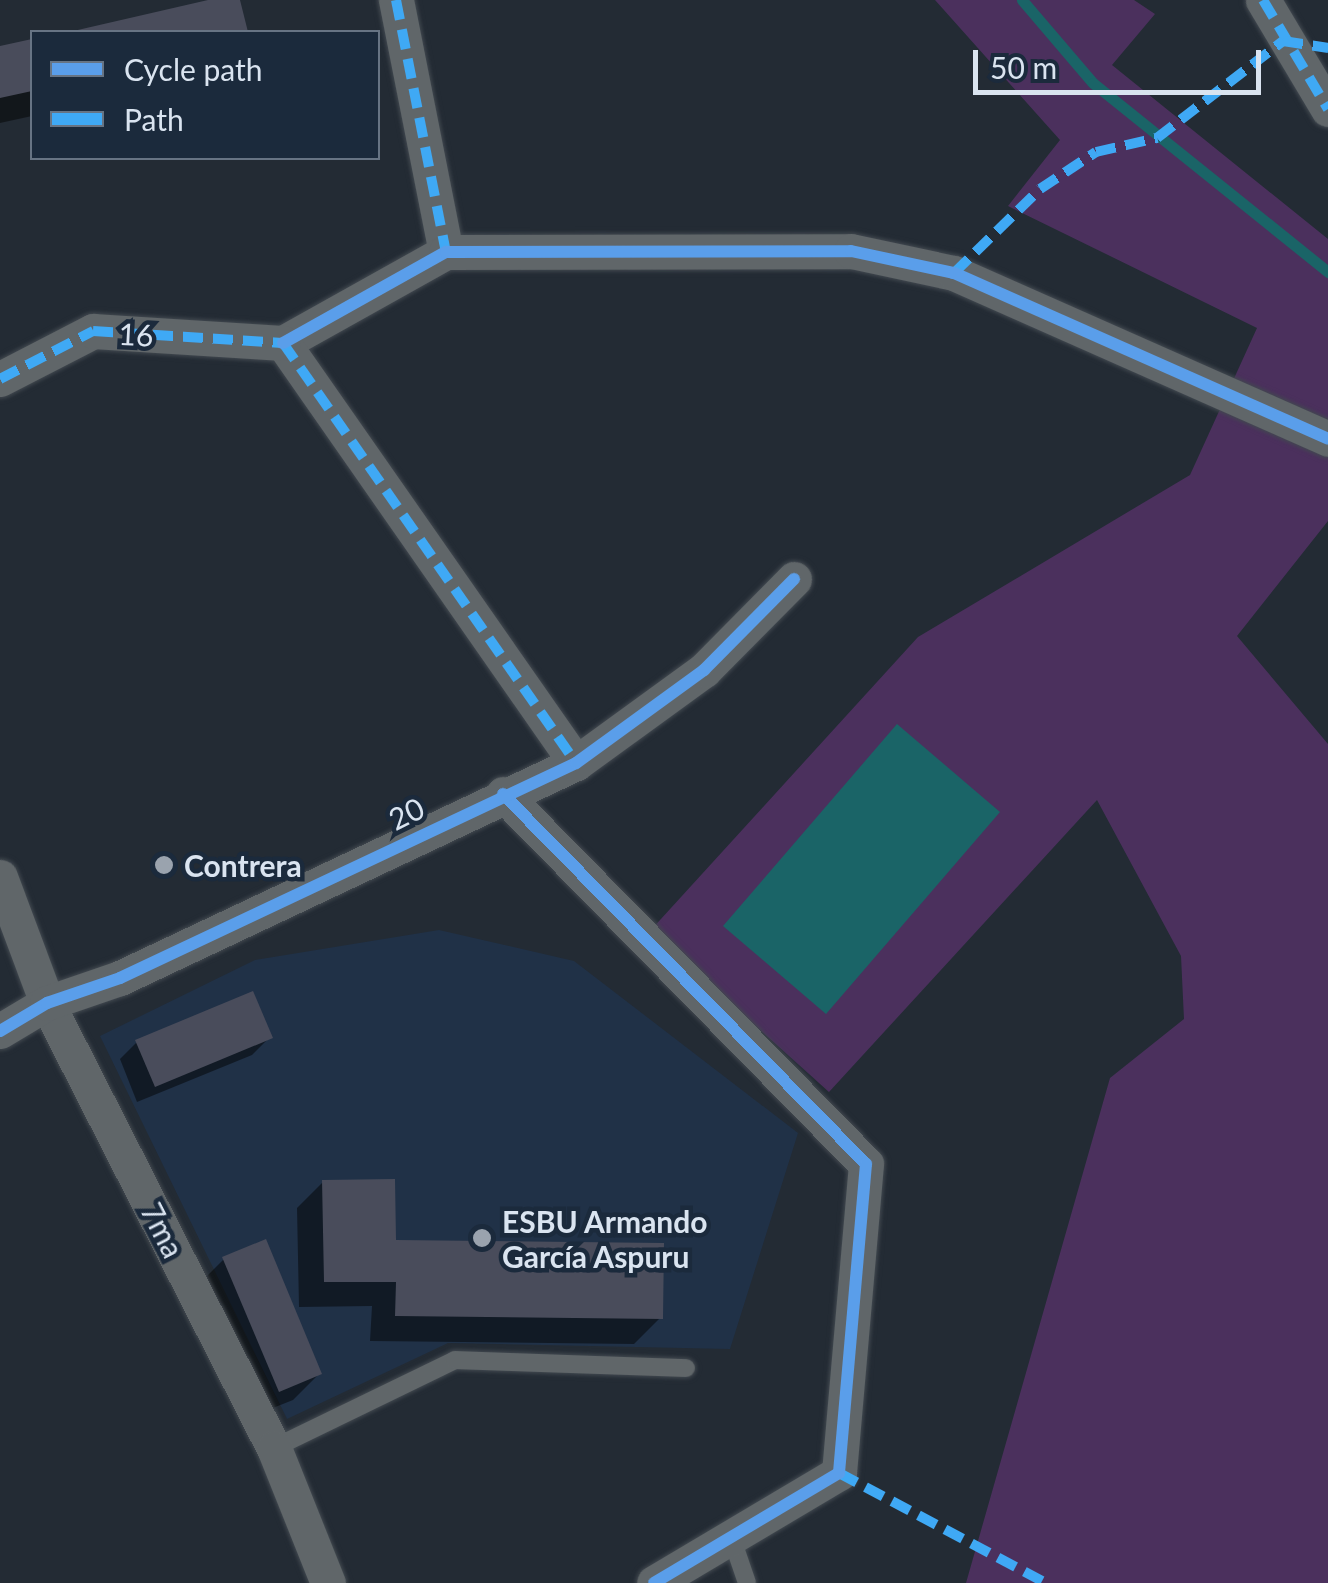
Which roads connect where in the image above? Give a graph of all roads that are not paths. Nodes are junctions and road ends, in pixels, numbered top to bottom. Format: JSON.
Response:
{"nodes":[{"id":1,"x":396,"y":0,"type":"edge"},
{"id":2,"x":1264,"y":0,"type":"edge"},
{"id":3,"x":1328,"y":109,"type":"edge"},
{"id":4,"x":446,"y":252,"type":"junction"},
{"id":5,"x":283,"y":343,"type":"junction"},
{"id":6,"x":0,"y":379,"type":"edge"},
{"id":7,"x":1328,"y":439,"type":"edge"},
{"id":8,"x":794,"y":579,"type":"dead end"},
{"id":9,"x":576,"y":763,"type":"junction"},
{"id":10,"x":503,"y":794,"type":"junction"},
{"id":11,"x":0,"y":877,"type":"edge"},
{"id":12,"x":47,"y":1003,"type":"junction"},
{"id":13,"x":0,"y":1031,"type":"edge"},
{"id":14,"x":686,"y":1368,"type":"dead end"},
{"id":15,"x":274,"y":1448,"type":"junction"},
{"id":16,"x":733,"y":1542,"type":"junction"},
{"id":17,"x":328,"y":1583,"type":"edge"},
{"id":18,"x":654,"y":1583,"type":"edge"},
{"id":19,"x":747,"y":1583,"type":"edge"}],
"edges":[{"from":1,"to":4,"type":"street"},
{"from":2,"to":3,"type":"street"},
{"from":4,"to":5,"type":"street"},
{"from":4,"to":7,"type":"street"},
{"from":5,"to":6,"type":"street","name":"16"},
{"from":5,"to":9,"type":"street"},
{"from":8,"to":9,"type":"street","name":"20"},
{"from":9,"to":10,"type":"street","name":"20"},
{"from":10,"to":12,"type":"street","name":"20"},
{"from":10,"to":16,"type":"street"},
{"from":11,"to":12,"type":"street","name":"7ma"},
{"from":12,"to":13,"type":"street","name":"20"},
{"from":12,"to":15,"type":"street","name":"7ma"},
{"from":14,"to":15,"type":"lane"},
{"from":15,"to":17,"type":"street","name":"7ma"},
{"from":16,"to":18,"type":"street"},
{"from":16,"to":19,"type":"lane"}]}
